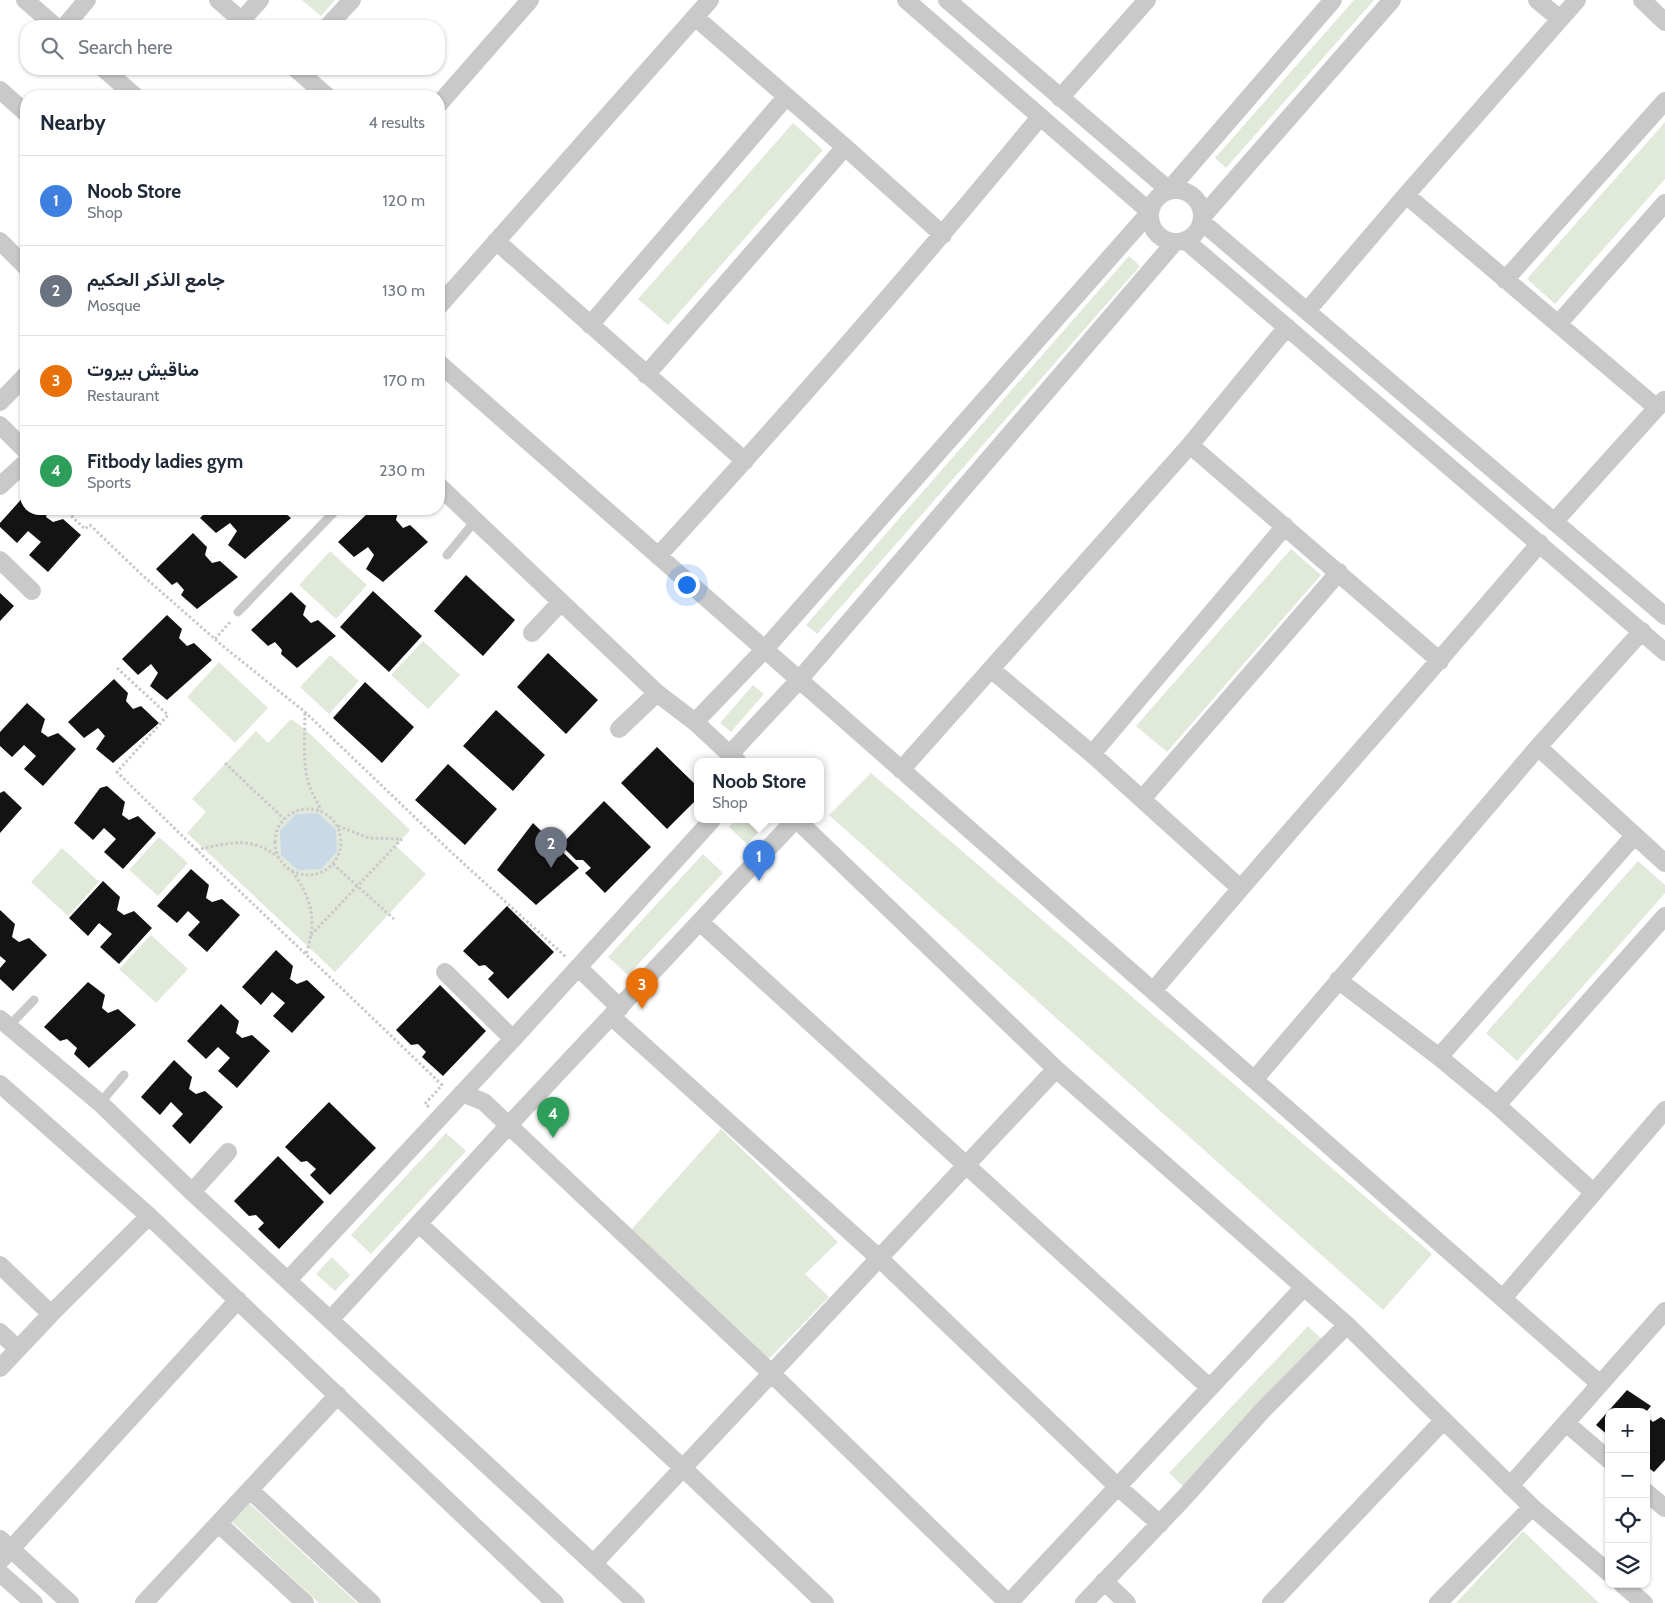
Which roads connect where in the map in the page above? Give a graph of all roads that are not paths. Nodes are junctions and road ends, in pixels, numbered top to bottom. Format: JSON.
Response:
{"nodes":[{"id":1,"x":25,"y":0,"type":"edge"},
{"id":2,"x":87,"y":0,"type":"edge"},
{"id":3,"x":218,"y":0,"type":"edge"},
{"id":4,"x":260,"y":0,"type":"edge"},
{"id":5,"x":352,"y":0,"type":"edge"},
{"id":6,"x":530,"y":0,"type":"edge"},
{"id":7,"x":710,"y":0,"type":"edge"},
{"id":8,"x":906,"y":0,"type":"edge"},
{"id":9,"x":947,"y":0,"type":"edge"},
{"id":10,"x":1147,"y":0,"type":"edge"},
{"id":11,"x":1333,"y":0,"type":"edge"},
{"id":12,"x":1392,"y":0,"type":"edge"},
{"id":13,"x":1537,"y":0,"type":"edge"},
{"id":14,"x":1577,"y":0,"type":"edge"},
{"id":15,"x":1642,"y":0,"type":"edge"},
{"id":16,"x":45,"y":6,"type":"edge"},
{"id":17,"x":695,"y":17,"type":"junction"},
{"id":18,"x":1560,"y":18,"type":"junction"},
{"id":19,"x":52,"y":20,"type":"edge"},
{"id":20,"x":70,"y":20,"type":"edge"},
{"id":21,"x":241,"y":20,"type":"edge"},
{"id":22,"x":247,"y":20,"type":"edge"},
{"id":23,"x":334,"y":20,"type":"edge"},
{"id":24,"x":1665,"y":22,"type":"edge"},
{"id":25,"x":111,"y":75,"type":"edge"},
{"id":26,"x":303,"y":75,"type":"edge"},
{"id":27,"x":0,"y":90,"type":"edge"},
{"id":28,"x":128,"y":90,"type":"edge"},
{"id":29,"x":321,"y":90,"type":"edge"},
{"id":30,"x":445,"y":97,"type":"edge"},
{"id":31,"x":786,"y":97,"type":"junction"},
{"id":32,"x":1060,"y":98,"type":"junction"},
{"id":33,"x":1665,"y":101,"type":"edge"},
{"id":34,"x":20,"y":108,"type":"edge"},
{"id":35,"x":1040,"y":117,"type":"junction"},
{"id":36,"x":845,"y":147,"type":"junction"},
{"id":37,"x":1169,"y":190,"type":"junction"},
{"id":38,"x":1406,"y":195,"type":"junction"},
{"id":39,"x":1665,"y":203,"type":"edge"},
{"id":40,"x":1150,"y":212,"type":"junction"},
{"id":41,"x":1202,"y":219,"type":"junction"},
{"id":42,"x":943,"y":235,"type":"junction"},
{"id":43,"x":0,"y":241,"type":"edge"},
{"id":44,"x":496,"y":241,"type":"junction"},
{"id":45,"x":1180,"y":241,"type":"junction"},
{"id":46,"x":20,"y":261,"type":"edge"},
{"id":47,"x":1505,"y":280,"type":"junction"},
{"id":48,"x":445,"y":299,"type":"edge"},
{"id":49,"x":1307,"y":312,"type":"junction"},
{"id":50,"x":1558,"y":324,"type":"junction"},
{"id":51,"x":590,"y":326,"type":"junction"},
{"id":52,"x":1287,"y":328,"type":"junction"},
{"id":53,"x":445,"y":368,"type":"edge"},
{"id":54,"x":646,"y":375,"type":"junction"},
{"id":55,"x":20,"y":380,"type":"edge"},
{"id":56,"x":0,"y":402,"type":"edge"},
{"id":57,"x":1661,"y":403,"type":"edge"},
{"id":58,"x":0,"y":425,"type":"edge"},
{"id":59,"x":20,"y":445,"type":"edge"},
{"id":60,"x":1190,"y":445,"type":"junction"},
{"id":61,"x":745,"y":461,"type":"junction"},
{"id":62,"x":20,"y":468,"type":"edge"},
{"id":63,"x":0,"y":486,"type":"edge"},
{"id":64,"x":445,"y":492,"type":"edge"},
{"id":65,"x":330,"y":515,"type":"edge"},
{"id":66,"x":476,"y":520,"type":"junction"},
{"id":67,"x":1554,"y":522,"type":"junction"},
{"id":68,"x":1285,"y":526,"type":"junction"},
{"id":69,"x":1540,"y":544,"type":"junction"},
{"id":70,"x":446,"y":555,"type":"dead end"},
{"id":71,"x":658,"y":556,"type":"junction"},
{"id":72,"x":0,"y":560,"type":"edge"},
{"id":73,"x":1339,"y":572,"type":"junction"},
{"id":74,"x":32,"y":591,"type":"dead end"},
{"id":75,"x":561,"y":602,"type":"junction"},
{"id":76,"x":1663,"y":610,"type":"edge"},
{"id":77,"x":238,"y":612,"type":"road end"},
{"id":78,"x":1642,"y":631,"type":"junction"},
{"id":79,"x":532,"y":633,"type":"dead end"},
{"id":80,"x":764,"y":650,"type":"junction"},
{"id":81,"x":1665,"y":652,"type":"edge"},
{"id":82,"x":1440,"y":661,"type":"junction"},
{"id":83,"x":992,"y":670,"type":"junction"},
{"id":84,"x":799,"y":680,"type":"junction"},
{"id":85,"x":657,"y":693,"type":"junction"},
{"id":86,"x":694,"y":722,"type":"junction"},
{"id":87,"x":619,"y":729,"type":"dead end"},
{"id":88,"x":1538,"y":748,"type":"junction"},
{"id":89,"x":1092,"y":754,"type":"junction"},
{"id":90,"x":734,"y":758,"type":"edge"},
{"id":91,"x":901,"y":770,"type":"junction"},
{"id":92,"x":1142,"y":799,"type":"junction"},
{"id":93,"x":709,"y":823,"type":"edge"},
{"id":94,"x":793,"y":823,"type":"edge"},
{"id":95,"x":799,"y":823,"type":"edge"},
{"id":96,"x":1634,"y":836,"type":"junction"},
{"id":97,"x":1665,"y":863,"type":"edge"},
{"id":98,"x":1240,"y":888,"type":"junction"},
{"id":99,"x":1665,"y":916,"type":"edge"},
{"id":100,"x":700,"y":922,"type":"junction"},
{"id":101,"x":578,"y":968,"type":"junction"},
{"id":102,"x":445,"y":972,"type":"dead end"},
{"id":103,"x":1338,"y":980,"type":"junction"},
{"id":104,"x":1152,"y":991,"type":"junction"},
{"id":105,"x":34,"y":1000,"type":"dead end"},
{"id":106,"x":616,"y":1012,"type":"junction"},
{"id":107,"x":4,"y":1022,"type":"edge"},
{"id":108,"x":514,"y":1039,"type":"junction"},
{"id":109,"x":1439,"y":1057,"type":"junction"},
{"id":110,"x":1056,"y":1069,"type":"junction"},
{"id":111,"x":124,"y":1075,"type":"dead end"},
{"id":112,"x":1254,"y":1080,"type":"junction"},
{"id":113,"x":0,"y":1084,"type":"edge"},
{"id":114,"x":462,"y":1093,"type":"junction"},
{"id":115,"x":100,"y":1104,"type":"junction"},
{"id":116,"x":1497,"y":1105,"type":"junction"},
{"id":117,"x":1665,"y":1110,"type":"edge"},
{"id":118,"x":508,"y":1126,"type":"junction"},
{"id":119,"x":228,"y":1152,"type":"dead end"},
{"id":120,"x":966,"y":1166,"type":"junction"},
{"id":121,"x":192,"y":1192,"type":"junction"},
{"id":122,"x":1593,"y":1192,"type":"junction"},
{"id":123,"x":149,"y":1216,"type":"junction"},
{"id":124,"x":419,"y":1224,"type":"junction"},
{"id":125,"x":880,"y":1258,"type":"junction"},
{"id":126,"x":0,"y":1265,"type":"edge"},
{"id":127,"x":288,"y":1280,"type":"junction"},
{"id":128,"x":1304,"y":1287,"type":"junction"},
{"id":129,"x":1502,"y":1298,"type":"junction"},
{"id":130,"x":238,"y":1300,"type":"junction"},
{"id":131,"x":1665,"y":1310,"type":"edge"},
{"id":132,"x":51,"y":1314,"type":"junction"},
{"id":133,"x":330,"y":1320,"type":"junction"},
{"id":134,"x":1347,"y":1325,"type":"junction"},
{"id":135,"x":0,"y":1332,"type":"edge"},
{"id":136,"x":18,"y":1349,"type":"junction"},
{"id":137,"x":0,"y":1368,"type":"edge"},
{"id":138,"x":771,"y":1373,"type":"junction"},
{"id":139,"x":1600,"y":1384,"type":"junction"},
{"id":140,"x":1210,"y":1388,"type":"junction"},
{"id":141,"x":338,"y":1395,"type":"junction"},
{"id":142,"x":1444,"y":1420,"type":"junction"},
{"id":143,"x":1566,"y":1422,"type":"junction"},
{"id":144,"x":1605,"y":1456,"type":"edge"},
{"id":145,"x":683,"y":1468,"type":"junction"},
{"id":146,"x":1510,"y":1486,"type":"junction"},
{"id":147,"x":1118,"y":1487,"type":"junction"},
{"id":148,"x":250,"y":1490,"type":"junction"},
{"id":149,"x":1650,"y":1495,"type":"edge"},
{"id":150,"x":1532,"y":1507,"type":"junction"},
{"id":151,"x":1665,"y":1508,"type":"edge"},
{"id":152,"x":219,"y":1524,"type":"junction"},
{"id":153,"x":1160,"y":1524,"type":"junction"},
{"id":154,"x":4,"y":1550,"type":"edge"},
{"id":155,"x":594,"y":1563,"type":"junction"},
{"id":156,"x":1605,"y":1570,"type":"edge"},
{"id":157,"x":0,"y":1572,"type":"edge"},
{"id":158,"x":1104,"y":1581,"type":"junction"},
{"id":159,"x":1626,"y":1588,"type":"edge"},
{"id":160,"x":1641,"y":1602,"type":"edge"},
{"id":161,"x":34,"y":1603,"type":"edge"},
{"id":162,"x":70,"y":1603,"type":"edge"},
{"id":163,"x":144,"y":1603,"type":"edge"},
{"id":164,"x":305,"y":1603,"type":"edge"},
{"id":165,"x":372,"y":1603,"type":"edge"},
{"id":166,"x":555,"y":1603,"type":"edge"},
{"id":167,"x":636,"y":1603,"type":"edge"},
{"id":168,"x":825,"y":1603,"type":"edge"},
{"id":169,"x":1008,"y":1603,"type":"edge"},
{"id":170,"x":1084,"y":1603,"type":"edge"},
{"id":171,"x":1126,"y":1603,"type":"edge"},
{"id":172,"x":1271,"y":1603,"type":"edge"},
{"id":173,"x":1438,"y":1603,"type":"edge"}],
"edges":[{"from":1,"to":16,"type":"street"},
{"from":2,"to":20,"type":"street"},
{"from":3,"to":21,"type":"street"},
{"from":4,"to":22,"type":"street"},
{"from":5,"to":23,"type":"street"},
{"from":6,"to":30,"type":"street"},
{"from":7,"to":17,"type":"street"},
{"from":8,"to":35,"type":"street"},
{"from":9,"to":32,"type":"street"},
{"from":10,"to":32,"type":"street"},
{"from":11,"to":37,"type":"street"},
{"from":12,"to":41,"type":"street"},
{"from":13,"to":18,"type":"street"},
{"from":14,"to":18,"type":"street"},
{"from":15,"to":24,"type":"street"},
{"from":16,"to":19,"type":"street"},
{"from":17,"to":31,"type":"street"},
{"from":17,"to":44,"type":"street"},
{"from":18,"to":38,"type":"street"},
{"from":25,"to":28,"type":"street"},
{"from":26,"to":29,"type":"street"},
{"from":27,"to":34,"type":"street"},
{"from":31,"to":36,"type":"street"},
{"from":31,"to":51,"type":"street"},
{"from":32,"to":37,"type":"street"},
{"from":33,"to":47,"type":"street"},
{"from":35,"to":40,"type":"street"},
{"from":35,"to":42,"type":"street"},
{"from":36,"to":42,"type":"street"},
{"from":36,"to":54,"type":"street"},
{"from":37,"to":40,"type":"street"},
{"from":37,"to":41,"type":"street"},
{"from":38,"to":47,"type":"street"},
{"from":38,"to":49,"type":"street"},
{"from":39,"to":50,"type":"street"},
{"from":40,"to":45,"type":"street"},
{"from":40,"to":80,"type":"street"},
{"from":41,"to":45,"type":"street"},
{"from":41,"to":49,"type":"street"},
{"from":42,"to":61,"type":"street"},
{"from":43,"to":46,"type":"street"},
{"from":44,"to":48,"type":"street"},
{"from":44,"to":51,"type":"street"},
{"from":45,"to":52,"type":"street"},
{"from":45,"to":84,"type":"street"},
{"from":47,"to":50,"type":"street"},
{"from":49,"to":67,"type":"street"},
{"from":50,"to":57,"type":"street"},
{"from":51,"to":54,"type":"street"},
{"from":52,"to":60,"type":"street"},
{"from":52,"to":69,"type":"street"},
{"from":53,"to":71,"type":"street"},
{"from":54,"to":61,"type":"street"},
{"from":55,"to":56,"type":"street"},
{"from":57,"to":67,"type":"street"},
{"from":58,"to":59,"type":"street"},
{"from":60,"to":68,"type":"street"},
{"from":60,"to":83,"type":"street"},
{"from":61,"to":71,"type":"street"},
{"from":62,"to":63,"type":"street"},
{"from":64,"to":66,"type":"street"},
{"from":65,"to":77,"type":"lane"},
{"from":66,"to":70,"type":"lane"},
{"from":66,"to":75,"type":"street"},
{"from":67,"to":76,"type":"street"},
{"from":68,"to":73,"type":"street"},
{"from":68,"to":89,"type":"street"},
{"from":69,"to":78,"type":"street"},
{"from":69,"to":82,"type":"street"},
{"from":71,"to":80,"type":"street"},
{"from":72,"to":74,"type":"street"},
{"from":73,"to":82,"type":"street"},
{"from":73,"to":92,"type":"street"},
{"from":75,"to":79,"type":"street"},
{"from":75,"to":85,"type":"street"},
{"from":78,"to":81,"type":"street"},
{"from":78,"to":88,"type":"street"},
{"from":80,"to":84,"type":"street"},
{"from":80,"to":86,"type":"street"},
{"from":82,"to":98,"type":"street"},
{"from":83,"to":89,"type":"street"},
{"from":83,"to":91,"type":"street"},
{"from":84,"to":90,"type":"street"},
{"from":84,"to":91,"type":"street"},
{"from":85,"to":86,"type":"street"},
{"from":85,"to":87,"type":"street"},
{"from":86,"to":90,"type":"street"},
{"from":88,"to":96,"type":"street"},
{"from":88,"to":103,"type":"street"},
{"from":89,"to":92,"type":"street"},
{"from":91,"to":104,"type":"street"},
{"from":92,"to":98,"type":"street"},
{"from":93,"to":101,"type":"street"},
{"from":94,"to":100,"type":"street"},
{"from":95,"to":110,"type":"street"},
{"from":96,"to":97,"type":"street"},
{"from":96,"to":109,"type":"street"},
{"from":98,"to":104,"type":"street"},
{"from":99,"to":116,"type":"street"},
{"from":100,"to":106,"type":"street"},
{"from":100,"to":120,"type":"street"},
{"from":101,"to":106,"type":"street"},
{"from":101,"to":108,"type":"street"},
{"from":102,"to":108,"type":"street"},
{"from":103,"to":109,"type":"street"},
{"from":103,"to":112,"type":"street"},
{"from":104,"to":112,"type":"street"},
{"from":105,"to":107,"type":"lane"},
{"from":106,"to":118,"type":"street"},
{"from":106,"to":125,"type":"street"},
{"from":107,"to":115,"type":"street"},
{"from":108,"to":114,"type":"street"},
{"from":109,"to":116,"type":"street"},
{"from":110,"to":120,"type":"street"},
{"from":110,"to":128,"type":"street"},
{"from":111,"to":115,"type":"lane"},
{"from":112,"to":129,"type":"street"},
{"from":113,"to":123,"type":"street"},
{"from":114,"to":118,"type":"street"},
{"from":114,"to":127,"type":"street"},
{"from":115,"to":121,"type":"street"},
{"from":116,"to":122,"type":"street"},
{"from":117,"to":122,"type":"street"},
{"from":118,"to":124,"type":"street"},
{"from":118,"to":138,"type":"street"},
{"from":119,"to":121,"type":"street"},
{"from":120,"to":125,"type":"street"},
{"from":120,"to":140,"type":"street"},
{"from":121,"to":127,"type":"street"},
{"from":122,"to":129,"type":"street"},
{"from":123,"to":130,"type":"street"},
{"from":123,"to":132,"type":"street"},
{"from":124,"to":133,"type":"street"},
{"from":124,"to":145,"type":"street"},
{"from":125,"to":138,"type":"street"},
{"from":125,"to":147,"type":"street"},
{"from":126,"to":132,"type":"street"},
{"from":127,"to":133,"type":"street"},
{"from":128,"to":134,"type":"street"},
{"from":128,"to":140,"type":"street"},
{"from":129,"to":139,"type":"street"},
{"from":130,"to":141,"type":"street"},
{"from":130,"to":154,"type":"street"},
{"from":131,"to":139,"type":"street"},
{"from":132,"to":136,"type":"street"},
{"from":133,"to":155,"type":"street"},
{"from":134,"to":142,"type":"street"},
{"from":134,"to":153,"type":"street"},
{"from":135,"to":136,"type":"street"},
{"from":136,"to":137,"type":"street"},
{"from":138,"to":145,"type":"street"},
{"from":138,"to":169,"type":"street"},
{"from":139,"to":143,"type":"street"},
{"from":140,"to":147,"type":"street"},
{"from":141,"to":148,"type":"street"},
{"from":141,"to":166,"type":"street"},
{"from":142,"to":146,"type":"street"},
{"from":142,"to":172,"type":"street"},
{"from":143,"to":144,"type":"street"},
{"from":143,"to":146,"type":"street"},
{"from":145,"to":155,"type":"street"},
{"from":145,"to":168,"type":"street"},
{"from":146,"to":150,"type":"street"},
{"from":147,"to":153,"type":"street"},
{"from":147,"to":169,"type":"street"},
{"from":148,"to":152,"type":"street"},
{"from":148,"to":165,"type":"street"},
{"from":149,"to":151,"type":"street"},
{"from":150,"to":156,"type":"street"},
{"from":150,"to":173,"type":"street"},
{"from":152,"to":163,"type":"street"},
{"from":152,"to":164,"type":"street"},
{"from":153,"to":158,"type":"street"},
{"from":154,"to":162,"type":"street"},
{"from":155,"to":167,"type":"street"},
{"from":157,"to":161,"type":"street"},
{"from":158,"to":170,"type":"street"},
{"from":158,"to":171,"type":"street"},
{"from":159,"to":160,"type":"street"}]}
